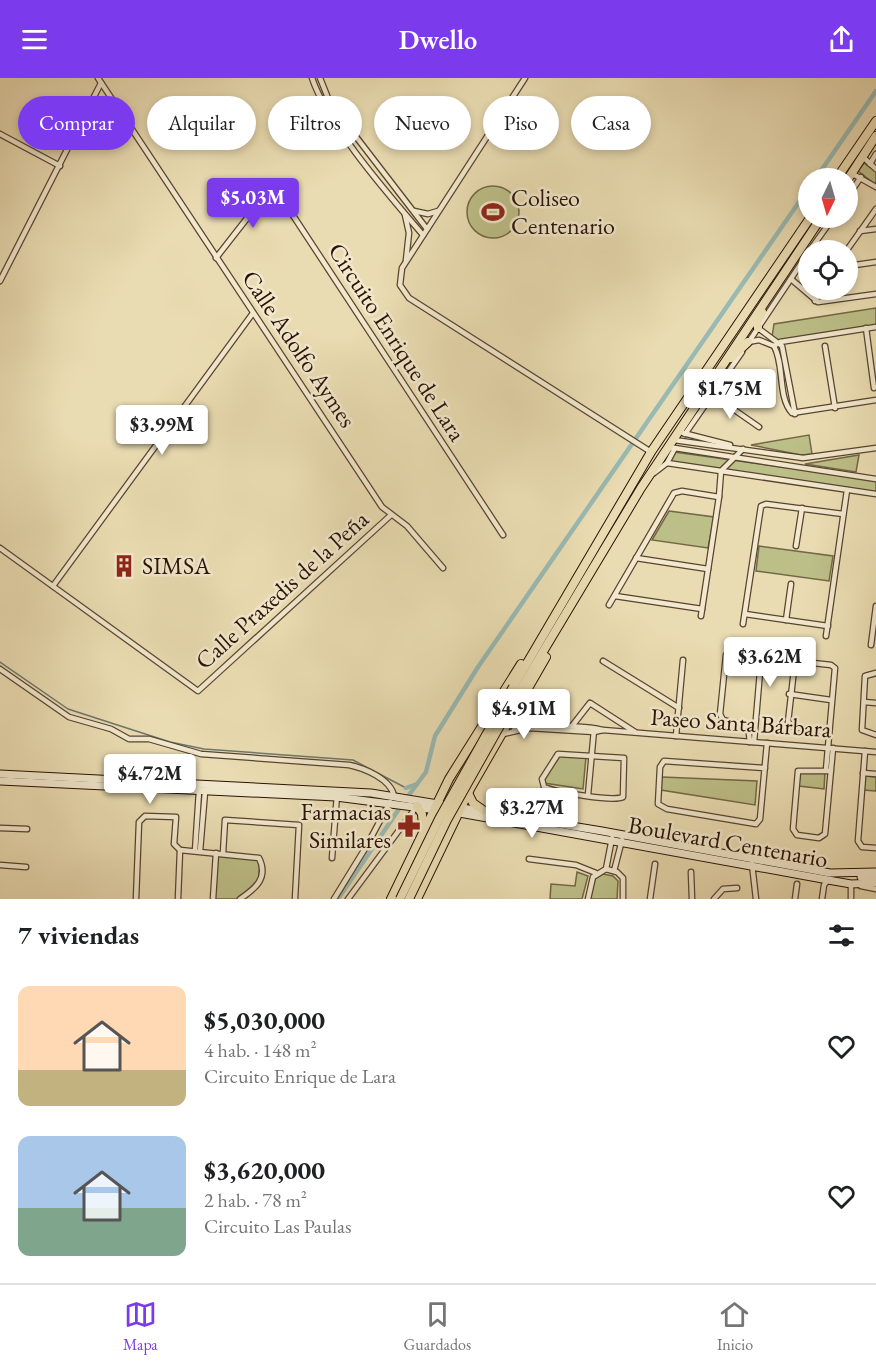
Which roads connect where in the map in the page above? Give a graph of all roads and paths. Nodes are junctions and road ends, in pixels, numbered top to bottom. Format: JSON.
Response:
{"nodes":[{"id":1,"x":312,"y":78,"type":"edge"},
{"id":2,"x":320,"y":78,"type":"edge"},
{"id":3,"x":525,"y":78,"type":"edge"},
{"id":4,"x":100,"y":80,"type":"edge"},
{"id":5,"x":320,"y":96,"type":"edge"},
{"id":6,"x":327,"y":96,"type":"edge"},
{"id":7,"x":876,"y":113,"type":"edge"},
{"id":8,"x":876,"y":121,"type":"edge"},
{"id":9,"x":873,"y":132,"type":"edge"},
{"id":10,"x":0,"y":134,"type":"edge"},
{"id":11,"x":362,"y":145,"type":"edge"},
{"id":12,"x":356,"y":150,"type":"edge"},
{"id":13,"x":876,"y":154,"type":"edge"},
{"id":14,"x":862,"y":156,"type":"junction"},
{"id":15,"x":870,"y":164,"type":"junction"},
{"id":16,"x":60,"y":166,"type":"junction"},
{"id":17,"x":845,"y":168,"type":"edge"},
{"id":18,"x":854,"y":168,"type":"edge"},
{"id":19,"x":876,"y":169,"type":"edge"},
{"id":20,"x":858,"y":177,"type":"edge"},
{"id":21,"x":861,"y":177,"type":"junction"},
{"id":22,"x":858,"y":181,"type":"edge"},
{"id":23,"x":876,"y":187,"type":"edge"},
{"id":24,"x":876,"y":209,"type":"edge"},
{"id":25,"x":412,"y":210,"type":"junction"},
{"id":26,"x":438,"y":211,"type":"junction"},
{"id":27,"x":404,"y":212,"type":"junction"},
{"id":28,"x":803,"y":228,"type":"edge"},
{"id":29,"x":814,"y":228,"type":"edge"},
{"id":30,"x":427,"y":229,"type":"junction"},
{"id":31,"x":876,"y":229,"type":"edge"},
{"id":32,"x":860,"y":231,"type":"junction"},
{"id":33,"x":423,"y":235,"type":"junction"},
{"id":34,"x":854,"y":240,"type":"edge"},
{"id":35,"x":216,"y":258,"type":"junction"},
{"id":36,"x":406,"y":262,"type":"junction"},
{"id":37,"x":876,"y":262,"type":"edge"},
{"id":38,"x":858,"y":265,"type":"edge"},
{"id":39,"x":798,"y":268,"type":"edge"},
{"id":40,"x":790,"y":279,"type":"junction"},
{"id":41,"x":0,"y":281,"type":"edge"},
{"id":42,"x":876,"y":294,"type":"edge"},
{"id":43,"x":815,"y":301,"type":"joint"},
{"id":44,"x":764,"y":303,"type":"junction"},
{"id":45,"x":253,"y":313,"type":"junction"},
{"id":46,"x":876,"y":327,"type":"edge"},
{"id":47,"x":758,"y":328,"type":"junction"},
{"id":48,"x":866,"y":328,"type":"junction"},
{"id":49,"x":748,"y":342,"type":"junction"},
{"id":50,"x":780,"y":342,"type":"junction"},
{"id":51,"x":774,"y":346,"type":"junction"},
{"id":52,"x":825,"y":346,"type":"dead end"},
{"id":53,"x":721,"y":366,"type":"junction"},
{"id":54,"x":874,"y":388,"type":"dead end"},
{"id":55,"x":713,"y":395,"type":"junction"},
{"id":56,"x":876,"y":400,"type":"edge"},
{"id":57,"x":835,"y":408,"type":"junction"},
{"id":58,"x":795,"y":414,"type":"junction"},
{"id":59,"x":759,"y":427,"type":"dead end"},
{"id":60,"x":681,"y":433,"type":"junction"},
{"id":61,"x":695,"y":436,"type":"junction"},
{"id":62,"x":706,"y":438,"type":"junction"},
{"id":63,"x":694,"y":443,"type":"junction"},
{"id":64,"x":672,"y":445,"type":"junction"},
{"id":65,"x":705,"y":445,"type":"junction"},
{"id":66,"x":732,"y":447,"type":"junction"},
{"id":67,"x":743,"y":449,"type":"junction"},
{"id":68,"x":874,"y":449,"type":"edge"},
{"id":69,"x":651,"y":452,"type":"junction"},
{"id":70,"x":735,"y":457,"type":"junction"},
{"id":71,"x":667,"y":463,"type":"junction"},
{"id":72,"x":792,"y":466,"type":"junction"},
{"id":73,"x":721,"y":471,"type":"junction"},
{"id":74,"x":647,"y":478,"type":"junction"},
{"id":75,"x":876,"y":479,"type":"edge"},
{"id":76,"x":789,"y":480,"type":"junction"},
{"id":77,"x":847,"y":490,"type":"junction"},
{"id":78,"x":876,"y":494,"type":"edge"},
{"id":79,"x":720,"y":497,"type":"junction"},
{"id":80,"x":802,"y":508,"type":"junction"},
{"id":81,"x":843,"y":514,"type":"junction"},
{"id":82,"x":391,"y":515,"type":"junction"},
{"id":83,"x":503,"y":535,"type":"dead end"},
{"id":84,"x":796,"y":546,"type":"dead end"},
{"id":85,"x":0,"y":548,"type":"edge"},
{"id":86,"x":636,"y":558,"type":"junction"},
{"id":87,"x":443,"y":568,"type":"dead end"},
{"id":88,"x":708,"y":569,"type":"junction"},
{"id":89,"x":791,"y":584,"type":"dead end"},
{"id":90,"x":53,"y":586,"type":"junction"},
{"id":91,"x":615,"y":596,"type":"junction"},
{"id":92,"x":609,"y":605,"type":"dead end"},
{"id":93,"x":876,"y":606,"type":"edge"},
{"id":94,"x":702,"y":609,"type":"junction"},
{"id":95,"x":745,"y":614,"type":"junction"},
{"id":96,"x":701,"y":616,"type":"dead end"},
{"id":97,"x":564,"y":617,"type":"junction"},
{"id":98,"x":786,"y":620,"type":"junction"},
{"id":99,"x":743,"y":624,"type":"dead end"},
{"id":100,"x":828,"y":626,"type":"junction"},
{"id":101,"x":874,"y":631,"type":"edge"},
{"id":102,"x":826,"y":636,"type":"dead end"},
{"id":103,"x":871,"y":645,"type":"dead end"},
{"id":104,"x":532,"y":651,"type":"junction"},
{"id":105,"x":683,"y":660,"type":"dead end"},
{"id":106,"x":603,"y":661,"type":"dead end"},
{"id":107,"x":0,"y":669,"type":"edge"},
{"id":108,"x":876,"y":673,"type":"edge"},
{"id":109,"x":516,"y":689,"type":"junction"},
{"id":110,"x":789,"y":694,"type":"junction"},
{"id":111,"x":522,"y":700,"type":"junction"},
{"id":112,"x":831,"y":700,"type":"junction"},
{"id":113,"x":864,"y":702,"type":"junction"},
{"id":114,"x":876,"y":703,"type":"edge"},
{"id":115,"x":679,"y":708,"type":"junction"},
{"id":116,"x":525,"y":710,"type":"junction"},
{"id":117,"x":572,"y":726,"type":"junction"},
{"id":118,"x":514,"y":730,"type":"junction"},
{"id":119,"x":594,"y":730,"type":"junction"},
{"id":120,"x":829,"y":732,"type":"junction"},
{"id":121,"x":637,"y":733,"type":"junction"},
{"id":122,"x":503,"y":734,"type":"junction"},
{"id":123,"x":876,"y":735,"type":"edge"},
{"id":124,"x":676,"y":736,"type":"junction"},
{"id":125,"x":752,"y":742,"type":"junction"},
{"id":126,"x":767,"y":743,"type":"junction"},
{"id":127,"x":830,"y":748,"type":"junction"},
{"id":128,"x":865,"y":751,"type":"junction"},
{"id":129,"x":876,"y":752,"type":"edge"},
{"id":130,"x":592,"y":754,"type":"junction"},
{"id":131,"x":765,"y":768,"type":"junction"},
{"id":132,"x":828,"y":770,"type":"junction"},
{"id":133,"x":863,"y":773,"type":"junction"},
{"id":134,"x":876,"y":774,"type":"edge"},
{"id":135,"x":0,"y":778,"type":"edge"},
{"id":136,"x":34,"y":779,"type":"junction"},
{"id":137,"x":449,"y":779,"type":"junction"},
{"id":138,"x":239,"y":786,"type":"junction"},
{"id":139,"x":288,"y":788,"type":"junction"},
{"id":140,"x":202,"y":791,"type":"junction"},
{"id":141,"x":469,"y":791,"type":"junction"},
{"id":142,"x":258,"y":794,"type":"junction"},
{"id":143,"x":338,"y":794,"type":"junction"},
{"id":144,"x":588,"y":795,"type":"junction"},
{"id":145,"x":395,"y":799,"type":"junction"},
{"id":146,"x":415,"y":804,"type":"junction"},
{"id":147,"x":435,"y":806,"type":"junction"},
{"id":148,"x":459,"y":810,"type":"junction"},
{"id":149,"x":483,"y":810,"type":"junction"},
{"id":150,"x":0,"y":828,"type":"edge"},
{"id":151,"x":27,"y":829,"type":"dead end"},
{"id":152,"x":424,"y":830,"type":"junction"},
{"id":153,"x":447,"y":834,"type":"junction"},
{"id":154,"x":624,"y":834,"type":"junction"},
{"id":155,"x":612,"y":837,"type":"junction"},
{"id":156,"x":622,"y":843,"type":"junction"},
{"id":157,"x":876,"y":848,"type":"edge"},
{"id":158,"x":180,"y":850,"type":"junction"},
{"id":159,"x":197,"y":851,"type":"junction"},
{"id":160,"x":216,"y":853,"type":"junction"},
{"id":161,"x":223,"y":853,"type":"junction"},
{"id":162,"x":332,"y":858,"type":"dead end"},
{"id":163,"x":529,"y":859,"type":"dead end"},
{"id":164,"x":752,"y":862,"type":"junction"},
{"id":165,"x":655,"y":864,"type":"dead end"},
{"id":166,"x":0,"y":865,"type":"edge"},
{"id":167,"x":26,"y":867,"type":"dead end"},
{"id":168,"x":606,"y":869,"type":"junction"},
{"id":169,"x":614,"y":871,"type":"junction"},
{"id":170,"x":691,"y":872,"type":"dead end"},
{"id":171,"x":876,"y":872,"type":"edge"},
{"id":172,"x":597,"y":873,"type":"junction"},
{"id":173,"x":844,"y":874,"type":"junction"},
{"id":174,"x":876,"y":878,"type":"edge"},
{"id":175,"x":824,"y":881,"type":"junction"},
{"id":176,"x":876,"y":883,"type":"edge"},
{"id":177,"x":797,"y":884,"type":"dead end"},
{"id":178,"x":854,"y":884,"type":"junction"},
{"id":179,"x":737,"y":888,"type":"dead end"},
{"id":180,"x":876,"y":889,"type":"edge"},
{"id":181,"x":136,"y":899,"type":"edge"},
{"id":182,"x":178,"y":899,"type":"edge"},
{"id":183,"x":213,"y":899,"type":"edge"},
{"id":184,"x":240,"y":899,"type":"edge"},
{"id":185,"x":295,"y":899,"type":"edge"},
{"id":186,"x":334,"y":899,"type":"edge"},
{"id":187,"x":348,"y":899,"type":"edge"},
{"id":188,"x":391,"y":899,"type":"edge"},
{"id":189,"x":400,"y":899,"type":"edge"},
{"id":190,"x":409,"y":899,"type":"edge"},
{"id":191,"x":417,"y":899,"type":"edge"},
{"id":192,"x":588,"y":899,"type":"edge"},
{"id":193,"x":623,"y":899,"type":"edge"},
{"id":194,"x":650,"y":899,"type":"edge"},
{"id":195,"x":692,"y":899,"type":"edge"},
{"id":196,"x":714,"y":899,"type":"edge"},
{"id":197,"x":756,"y":899,"type":"edge"},
{"id":198,"x":795,"y":899,"type":"edge"},
{"id":199,"x":822,"y":899,"type":"edge"},
{"id":200,"x":851,"y":899,"type":"edge"}],
"edges":[{"from":1,"to":5,"type":"street"},
{"from":2,"to":6,"type":"street"},
{"from":3,"to":26,"type":"street"},
{"from":4,"to":16,"type":"street"},
{"from":4,"to":35,"type":"street","name":"Calle Adolfo Aymes"},
{"from":7,"to":9,"type":"main road"},
{"from":8,"to":9,"type":"main road"},
{"from":9,"to":14,"type":"main road"},
{"from":9,"to":17,"type":"main road"},
{"from":10,"to":16,"type":"street"},
{"from":11,"to":25,"type":"street"},
{"from":12,"to":27,"type":"street"},
{"from":13,"to":15,"type":"street"},
{"from":14,"to":15,"type":"street"},
{"from":14,"to":18,"type":"main road"},
{"from":15,"to":19,"type":"street"},
{"from":16,"to":41,"type":"street"},
{"from":20,"to":21,"type":"street"},
{"from":21,"to":22,"type":"street"},
{"from":21,"to":23,"type":"street"},
{"from":24,"to":32,"type":"street"},
{"from":25,"to":26,"type":"street"},
{"from":25,"to":30,"type":"street"},
{"from":26,"to":30,"type":"street"},
{"from":27,"to":33,"type":"street"},
{"from":27,"to":36,"type":"street"},
{"from":28,"to":69,"type":"main road"},
{"from":29,"to":44,"type":"main road"},
{"from":30,"to":33,"type":"street"},
{"from":31,"to":32,"type":"street"},
{"from":32,"to":34,"type":"street"},
{"from":33,"to":36,"type":"street"},
{"from":35,"to":45,"type":"street","name":"Calle Adolfo Aymes"},
{"from":35,"to":83,"type":"street","name":"Circuito Enrique de Lara"},
{"from":36,"to":69,"type":"street"},
{"from":37,"to":38,"type":"street"},
{"from":39,"to":40,"type":"street"},
{"from":40,"to":43,"type":"street"},
{"from":40,"to":47,"type":"street"},
{"from":42,"to":43,"type":"street"},
{"from":44,"to":47,"type":"main road"},
{"from":44,"to":53,"type":"main road"},
{"from":45,"to":82,"type":"street","name":"Calle Adolfo Aymes"},
{"from":45,"to":90,"type":"street"},
{"from":46,"to":48,"type":"street"},
{"from":47,"to":49,"type":"street"},
{"from":47,"to":50,"type":"street"},
{"from":48,"to":50,"type":"street"},
{"from":48,"to":54,"type":"street"},
{"from":49,"to":51,"type":"street"},
{"from":49,"to":53,"type":"main road"},
{"from":49,"to":55,"type":"street"},
{"from":50,"to":51,"type":"street"},
{"from":50,"to":58,"type":"street"},
{"from":51,"to":58,"type":"street"},
{"from":52,"to":57,"type":"street"},
{"from":53,"to":60,"type":"main road"},
{"from":55,"to":59,"type":"street"},
{"from":55,"to":60,"type":"street"},
{"from":56,"to":57,"type":"street"},
{"from":57,"to":58,"type":"street"},
{"from":60,"to":61,"type":"street"},
{"from":60,"to":64,"type":"main road"},
{"from":61,"to":62,"type":"street"},
{"from":61,"to":63,"type":"street"},
{"from":62,"to":65,"type":"street"},
{"from":62,"to":66,"type":"street"},
{"from":63,"to":64,"type":"street"},
{"from":63,"to":65,"type":"street"},
{"from":64,"to":70,"type":"street"},
{"from":64,"to":71,"type":"street"},
{"from":64,"to":74,"type":"main road"},
{"from":65,"to":66,"type":"street"},
{"from":66,"to":67,"type":"street"},
{"from":67,"to":68,"type":"street"},
{"from":67,"to":70,"type":"street"},
{"from":69,"to":104,"type":"main road"},
{"from":70,"to":72,"type":"street"},
{"from":70,"to":73,"type":"street"},
{"from":71,"to":73,"type":"street"},
{"from":71,"to":74,"type":"street"},
{"from":72,"to":75,"type":"street"},
{"from":72,"to":76,"type":"street"},
{"from":73,"to":76,"type":"street"},
{"from":73,"to":79,"type":"street"},
{"from":74,"to":97,"type":"main road"},
{"from":76,"to":77,"type":"street"},
{"from":77,"to":78,"type":"street"},
{"from":77,"to":81,"type":"street"},
{"from":79,"to":86,"type":"street"},
{"from":79,"to":88,"type":"street"},
{"from":80,"to":81,"type":"street"},
{"from":80,"to":84,"type":"street"},
{"from":80,"to":95,"type":"street"},
{"from":81,"to":100,"type":"street"},
{"from":82,"to":87,"type":"street","name":"Calle Adolfo Aymes"},
{"from":82,"to":90,"type":"street","name":"Calle Praxedis de la Peña"},
{"from":85,"to":90,"type":"street"},
{"from":86,"to":88,"type":"street"},
{"from":86,"to":91,"type":"street"},
{"from":88,"to":94,"type":"street"},
{"from":89,"to":98,"type":"street"},
{"from":91,"to":92,"type":"street"},
{"from":91,"to":94,"type":"street"},
{"from":93,"to":101,"type":"street"},
{"from":94,"to":96,"type":"street"},
{"from":95,"to":98,"type":"street"},
{"from":95,"to":99,"type":"street"},
{"from":97,"to":109,"type":"main road"},
{"from":97,"to":111,"type":"main road"},
{"from":98,"to":100,"type":"street"},
{"from":100,"to":102,"type":"street"},
{"from":101,"to":103,"type":"street"},
{"from":104,"to":109,"type":"main road"},
{"from":104,"to":137,"type":"main road"},
{"from":105,"to":115,"type":"street"},
{"from":106,"to":115,"type":"street"},
{"from":107,"to":145,"type":"street"},
{"from":108,"to":113,"type":"street"},
{"from":109,"to":189,"type":"main road","bridge":true},
{"from":109,"to":190,"type":"main road","bridge":true},
{"from":110,"to":112,"type":"street"},
{"from":110,"to":112,"type":"street"},
{"from":110,"to":120,"type":"street"},
{"from":111,"to":116,"type":"street"},
{"from":111,"to":122,"type":"main road"},
{"from":112,"to":120,"type":"street"},
{"from":113,"to":114,"type":"street"},
{"from":113,"to":123,"type":"street"},
{"from":115,"to":124,"type":"street"},
{"from":116,"to":117,"type":"street","name":"Paseo Santa Bárbara"},
{"from":116,"to":118,"type":"street"},
{"from":117,"to":119,"type":"street","name":"Paseo Santa Bárbara"},
{"from":117,"to":121,"type":"street"},
{"from":118,"to":119,"type":"street","name":"Paseo Santa Bárbara"},
{"from":118,"to":122,"type":"street","name":"Paseo Santa Bárbara"},
{"from":119,"to":121,"type":"street","name":"Paseo Santa Bárbara"},
{"from":119,"to":130,"type":"street"},
{"from":120,"to":127,"type":"street"},
{"from":121,"to":124,"type":"street","name":"Paseo Santa Bárbara"},
{"from":122,"to":141,"type":"main road"},
{"from":124,"to":125,"type":"street","name":"Paseo Santa Bárbara"},
{"from":125,"to":125,"type":"street"},
{"from":125,"to":126,"type":"street","name":"Paseo Santa Bárbara"},
{"from":126,"to":127,"type":"street","name":"Paseo Santa Bárbara"},
{"from":126,"to":131,"type":"street"},
{"from":127,"to":128,"type":"street","name":"Paseo Santa Bárbara"},
{"from":127,"to":132,"type":"street"},
{"from":128,"to":129,"type":"street","name":"Paseo Santa Bárbara"},
{"from":128,"to":133,"type":"street"},
{"from":130,"to":144,"type":"street"},
{"from":130,"to":144,"type":"street"},
{"from":130,"to":144,"type":"street"},
{"from":131,"to":131,"type":"street"},
{"from":132,"to":132,"type":"street"},
{"from":133,"to":134,"type":"street"},
{"from":133,"to":157,"type":"street"},
{"from":135,"to":136,"type":"main road","name":"Boulevard Centenario"},
{"from":135,"to":136,"type":"main road","name":"Boulevard Centenario"},
{"from":136,"to":138,"type":"main road","name":"Boulevard Centenario"},
{"from":136,"to":140,"type":"main road","name":"Boulevard Centenario"},
{"from":137,"to":141,"type":"main road"},
{"from":137,"to":147,"type":"main road"},
{"from":138,"to":139,"type":"main road","name":"Boulevard Centenario"},
{"from":138,"to":140,"type":"main road"},
{"from":139,"to":142,"type":"main road"},
{"from":139,"to":143,"type":"main road","name":"Boulevard Centenario"},
{"from":140,"to":142,"type":"main road","name":"Boulevard Centenario"},
{"from":140,"to":159,"type":"street"},
{"from":141,"to":148,"type":"main road"},
{"from":141,"to":149,"type":"main road"},
{"from":142,"to":143,"type":"main road","name":"Boulevard Centenario"},
{"from":143,"to":145,"type":"main road","name":"Boulevard Centenario"},
{"from":143,"to":162,"type":"street"},
{"from":145,"to":146,"type":"main road","name":"Boulevard Centenario"},
{"from":145,"to":186,"type":"street"},
{"from":146,"to":147,"type":"main road","name":"Boulevard Centenario"},
{"from":146,"to":152,"type":"main road"},
{"from":146,"to":187,"type":"street"},
{"from":147,"to":148,"type":"main road","name":"Boulevard Centenario"},
{"from":147,"to":152,"type":"main road"},
{"from":148,"to":149,"type":"main road","name":"Boulevard Centenario"},
{"from":148,"to":153,"type":"main road"},
{"from":148,"to":155,"type":"main road","name":"Boulevard Centenario"},
{"from":149,"to":155,"type":"main road","name":"Boulevard Centenario"},
{"from":150,"to":151,"type":"street"},
{"from":152,"to":153,"type":"main road"},
{"from":152,"to":188,"type":"main road"},
{"from":153,"to":191,"type":"main road"},
{"from":154,"to":155,"type":"main road","name":"Boulevard Centenario"},
{"from":154,"to":156,"type":"street"},
{"from":154,"to":164,"type":"main road","name":"Boulevard Centenario"},
{"from":155,"to":156,"type":"main road","name":"Boulevard Centenario"},
{"from":155,"to":168,"type":"street"},
{"from":156,"to":164,"type":"main road","name":"Boulevard Centenario"},
{"from":156,"to":169,"type":"street"},
{"from":158,"to":159,"type":"street"},
{"from":158,"to":181,"type":"street"},
{"from":158,"to":182,"type":"street"},
{"from":159,"to":160,"type":"street"},
{"from":160,"to":161,"type":"street"},
{"from":160,"to":183,"type":"street"},
{"from":161,"to":184,"type":"street"},
{"from":161,"to":185,"type":"street"},
{"from":163,"to":172,"type":"street"},
{"from":164,"to":173,"type":"main road","name":"Boulevard Centenario"},
{"from":164,"to":175,"type":"main road","name":"Boulevard Centenario"},
{"from":164,"to":197,"type":"street"},
{"from":165,"to":194,"type":"street"},
{"from":166,"to":167,"type":"street"},
{"from":168,"to":169,"type":"street"},
{"from":168,"to":172,"type":"street"},
{"from":169,"to":193,"type":"street"},
{"from":170,"to":195,"type":"street"},
{"from":171,"to":173,"type":"main road","name":"Boulevard Centenario"},
{"from":172,"to":192,"type":"street"},
{"from":173,"to":174,"type":"main road"},
{"from":175,"to":178,"type":"main road","name":"Boulevard Centenario"},
{"from":175,"to":199,"type":"street"},
{"from":176,"to":178,"type":"main road","name":"Boulevard Centenario"},
{"from":177,"to":198,"type":"street"},
{"from":178,"to":180,"type":"street"},
{"from":178,"to":200,"type":"street"},
{"from":179,"to":196,"type":"street"}]}
